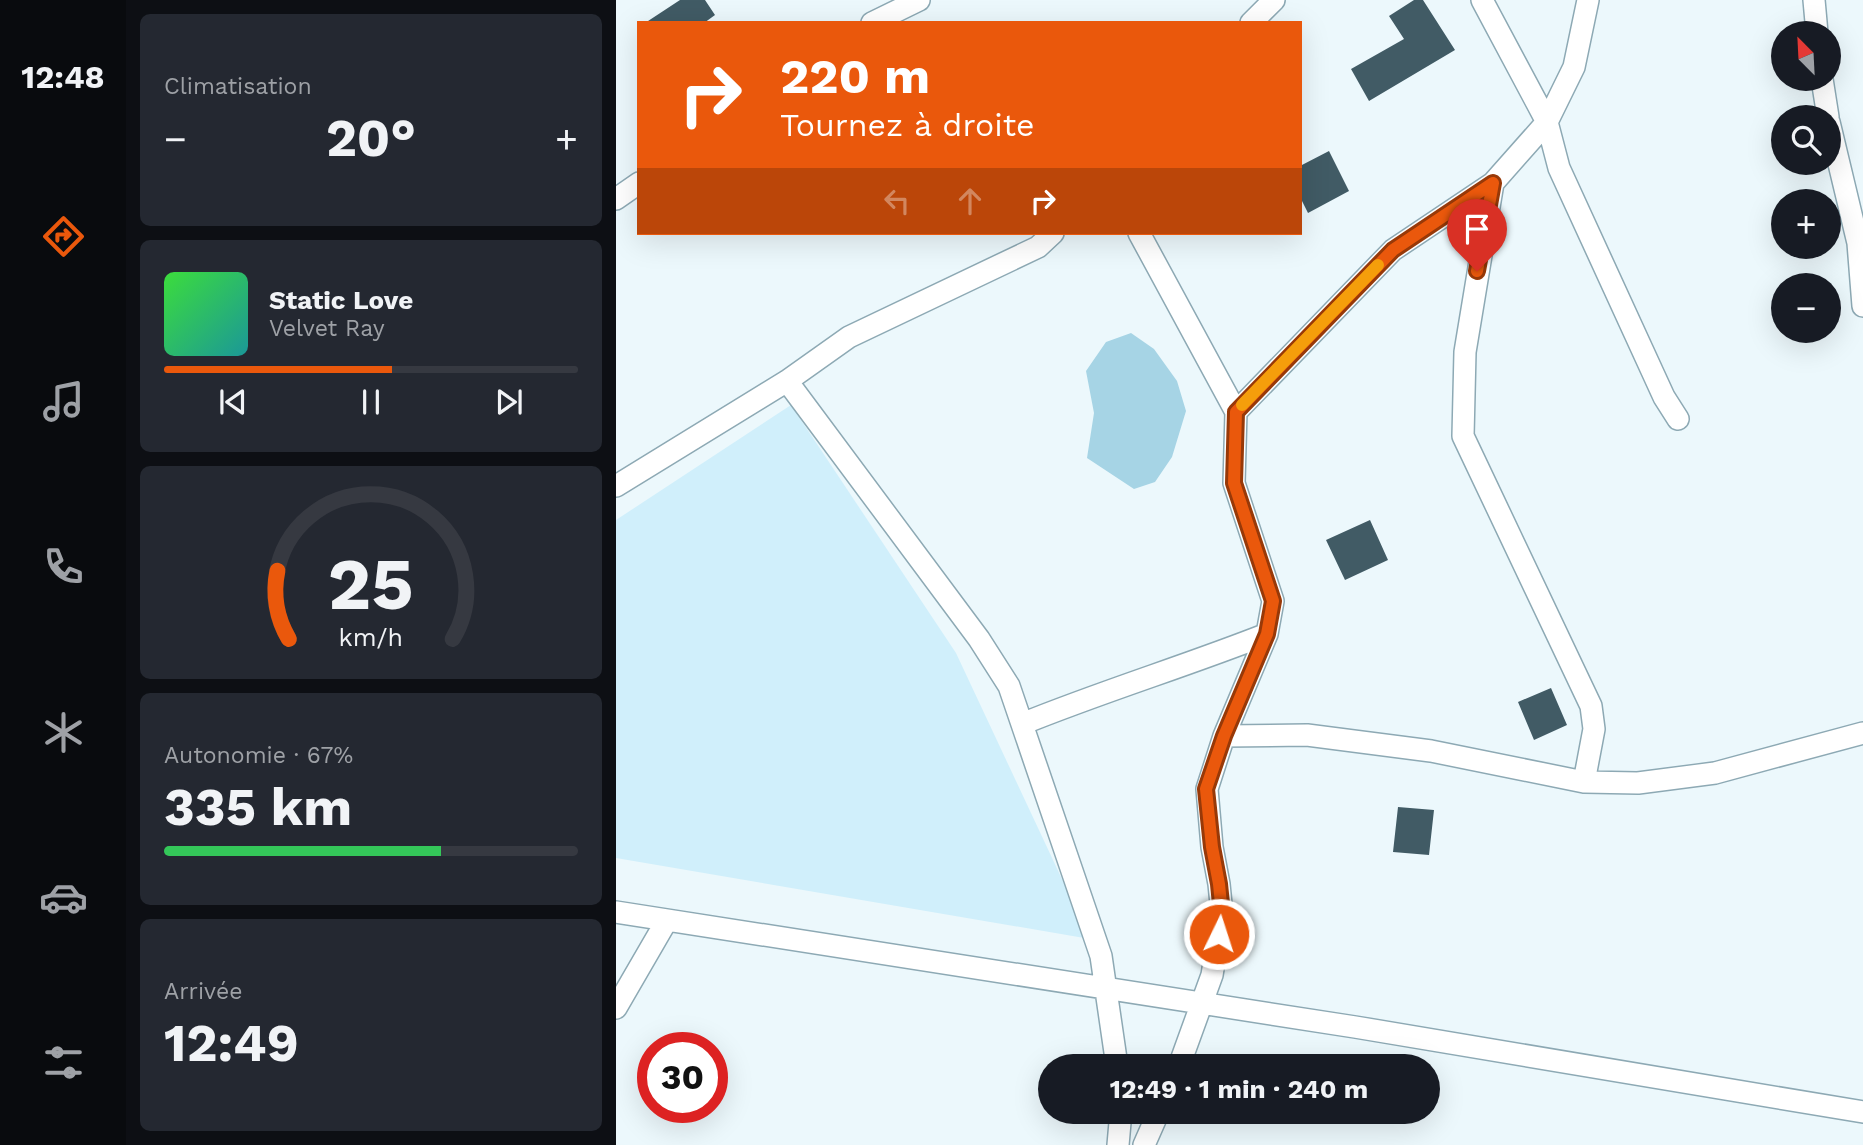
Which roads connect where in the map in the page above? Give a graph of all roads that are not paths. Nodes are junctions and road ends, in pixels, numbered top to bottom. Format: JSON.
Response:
{"nodes":[{"id":1,"x":1274,"y":0,"type":"edge"},
{"id":2,"x":1482,"y":0,"type":"edge"},
{"id":3,"x":1588,"y":0,"type":"edge"},
{"id":4,"x":1814,"y":0,"type":"edge"},
{"id":5,"x":909,"y":2,"type":"edge"},
{"id":6,"x":876,"y":21,"type":"edge"},
{"id":7,"x":1253,"y":21,"type":"edge"},
{"id":8,"x":1816,"y":21,"type":"edge"},
{"id":9,"x":1547,"y":122,"type":"junction"},
{"id":10,"x":1841,"y":173,"type":"edge"},
{"id":11,"x":1493,"y":183,"type":"junction"},
{"id":12,"x":637,"y":184,"type":"edge"},
{"id":13,"x":616,"y":199,"type":"edge"},
{"id":14,"x":1051,"y":235,"type":"edge"},
{"id":15,"x":1140,"y":235,"type":"edge"},
{"id":16,"x":1863,"y":306,"type":"edge"},
{"id":17,"x":787,"y":380,"type":"junction"},
{"id":18,"x":1236,"y":412,"type":"junction"},
{"id":19,"x":1678,"y":419,"type":"dead end"},
{"id":20,"x":616,"y":486,"type":"edge"},
{"id":21,"x":1267,"y":634,"type":"junction"},
{"id":22,"x":1022,"y":724,"type":"junction"},
{"id":23,"x":1863,"y":733,"type":"edge"},
{"id":24,"x":1224,"y":736,"type":"junction"},
{"id":25,"x":1584,"y":782,"type":"junction"},
{"id":26,"x":616,"y":912,"type":"edge"},
{"id":27,"x":667,"y":920,"type":"junction"},
{"id":28,"x":1105,"y":988,"type":"junction"},
{"id":29,"x":1202,"y":1003,"type":"junction"},
{"id":30,"x":616,"y":1008,"type":"edge"},
{"id":31,"x":1115,"y":1054,"type":"edge"},
{"id":32,"x":1183,"y":1054,"type":"edge"},
{"id":33,"x":1863,"y":1112,"type":"edge"},
{"id":34,"x":1120,"y":1124,"type":"edge"},
{"id":35,"x":1153,"y":1124,"type":"edge"},
{"id":36,"x":1118,"y":1145,"type":"edge"},
{"id":37,"x":1144,"y":1145,"type":"edge"}],
"edges":[{"from":1,"to":7,"type":"street"},
{"from":2,"to":9,"type":"street"},
{"from":3,"to":9,"type":"street"},
{"from":4,"to":8,"type":"street"},
{"from":5,"to":6,"type":"street"},
{"from":9,"to":11,"type":"street"},
{"from":9,"to":19,"type":"street"},
{"from":10,"to":16,"type":"street"},
{"from":11,"to":18,"type":"street"},
{"from":11,"to":25,"type":"street"},
{"from":12,"to":13,"type":"street"},
{"from":14,"to":17,"type":"street"},
{"from":15,"to":18,"type":"street"},
{"from":17,"to":20,"type":"street"},
{"from":17,"to":22,"type":"street"},
{"from":18,"to":21,"type":"street"},
{"from":21,"to":22,"type":"street"},
{"from":21,"to":24,"type":"street"},
{"from":22,"to":28,"type":"street"},
{"from":23,"to":25,"type":"street"},
{"from":24,"to":25,"type":"street"},
{"from":24,"to":29,"type":"street"},
{"from":26,"to":27,"type":"street"},
{"from":27,"to":28,"type":"street"},
{"from":27,"to":30,"type":"street"},
{"from":28,"to":29,"type":"street"},
{"from":28,"to":31,"type":"street"},
{"from":29,"to":32,"type":"street"},
{"from":29,"to":33,"type":"street"},
{"from":34,"to":36,"type":"street"},
{"from":35,"to":37,"type":"street"}]}
